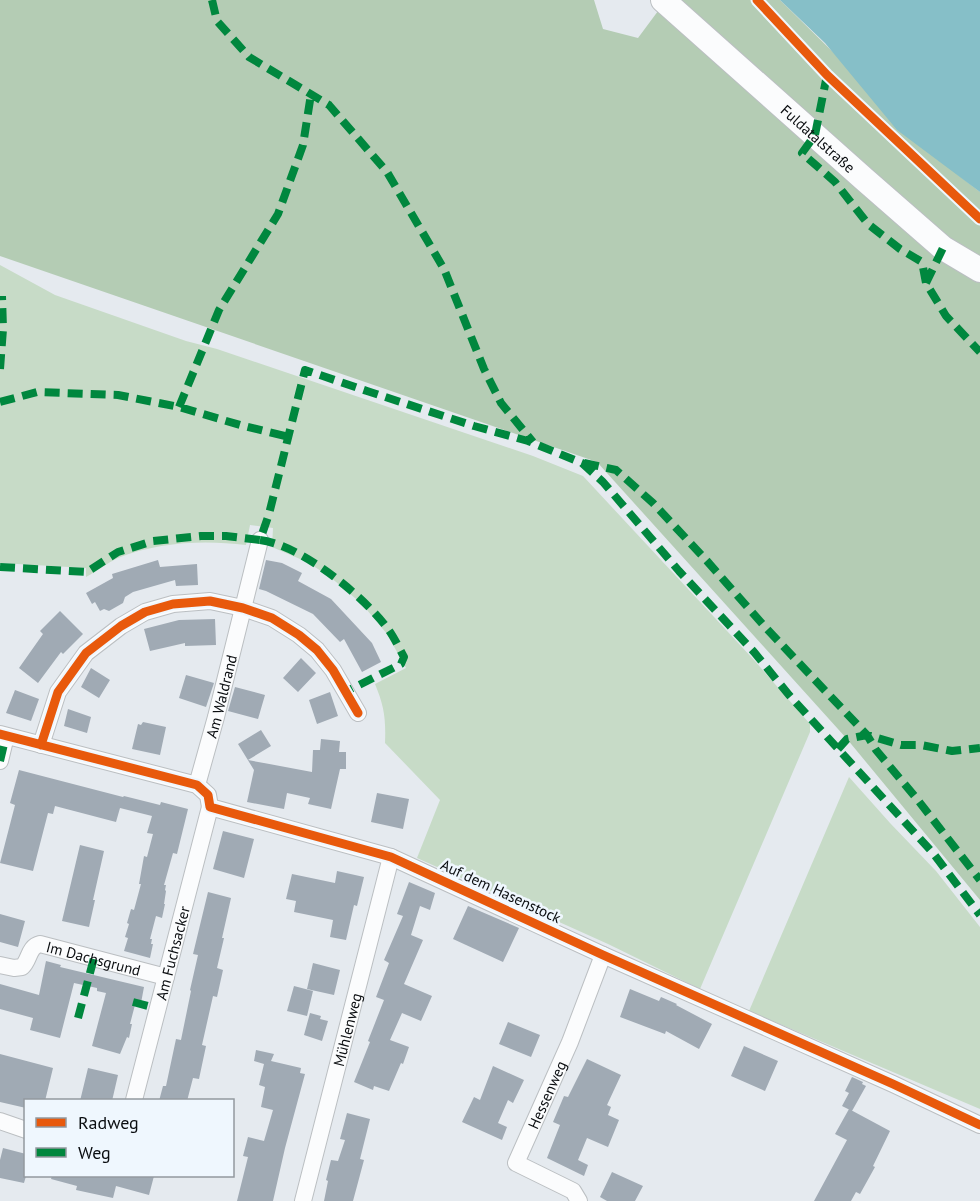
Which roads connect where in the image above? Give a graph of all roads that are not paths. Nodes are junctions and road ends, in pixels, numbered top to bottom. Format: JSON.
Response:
{"nodes":[{"id":1,"x":663,"y":0,"type":"edge"},
{"id":2,"x":980,"y":270,"type":"edge"},
{"id":3,"x":260,"y":540,"type":"dead end"},
{"id":4,"x":243,"y":608,"type":"junction"},
{"id":5,"x":358,"y":713,"type":"dead end"},
{"id":6,"x":3,"y":735,"type":"edge"},
{"id":7,"x":41,"y":745,"type":"junction"},
{"id":8,"x":0,"y":760,"type":"edge"},
{"id":9,"x":197,"y":785,"type":"junction"},
{"id":10,"x":210,"y":807,"type":"junction"},
{"id":11,"x":391,"y":857,"type":"junction"},
{"id":12,"x":603,"y":955,"type":"junction"},
{"id":13,"x":0,"y":964,"type":"edge"},
{"id":14,"x":166,"y":977,"type":"junction"},
{"id":15,"x":135,"y":1099,"type":"edge"},
{"id":16,"x":0,"y":1121,"type":"edge"},
{"id":17,"x":980,"y":1125,"type":"edge"},
{"id":18,"x":24,"y":1129,"type":"edge"},
{"id":19,"x":303,"y":1201,"type":"edge"},
{"id":20,"x":579,"y":1201,"type":"edge"}],
"edges":[{"from":1,"to":2,"type":"main road","name":"Fuldatalstraße"},
{"from":3,"to":4,"type":"street","name":"Am Waldrand"},
{"from":4,"to":5,"type":"street"},
{"from":4,"to":7,"type":"street"},
{"from":4,"to":9,"type":"street","name":"Am Waldrand"},
{"from":6,"to":7,"type":"street"},
{"from":6,"to":8,"type":"street"},
{"from":7,"to":9,"type":"street"},
{"from":9,"to":10,"type":"street"},
{"from":10,"to":11,"type":"street","name":"Auf dem Hasenstock"},
{"from":10,"to":14,"type":"street","name":"Am Fuchsacker"},
{"from":11,"to":12,"type":"street","name":"Auf dem Hasenstock"},
{"from":11,"to":19,"type":"street","name":"Mühlenweg"},
{"from":12,"to":17,"type":"street","name":"Auf dem Hasenstock"},
{"from":12,"to":20,"type":"street","name":"Hessenweg"},
{"from":13,"to":14,"type":"street","name":"Im Dachsgrund"},
{"from":14,"to":15,"type":"street","name":"Am Fuchsacker"},
{"from":16,"to":18,"type":"street"}]}
